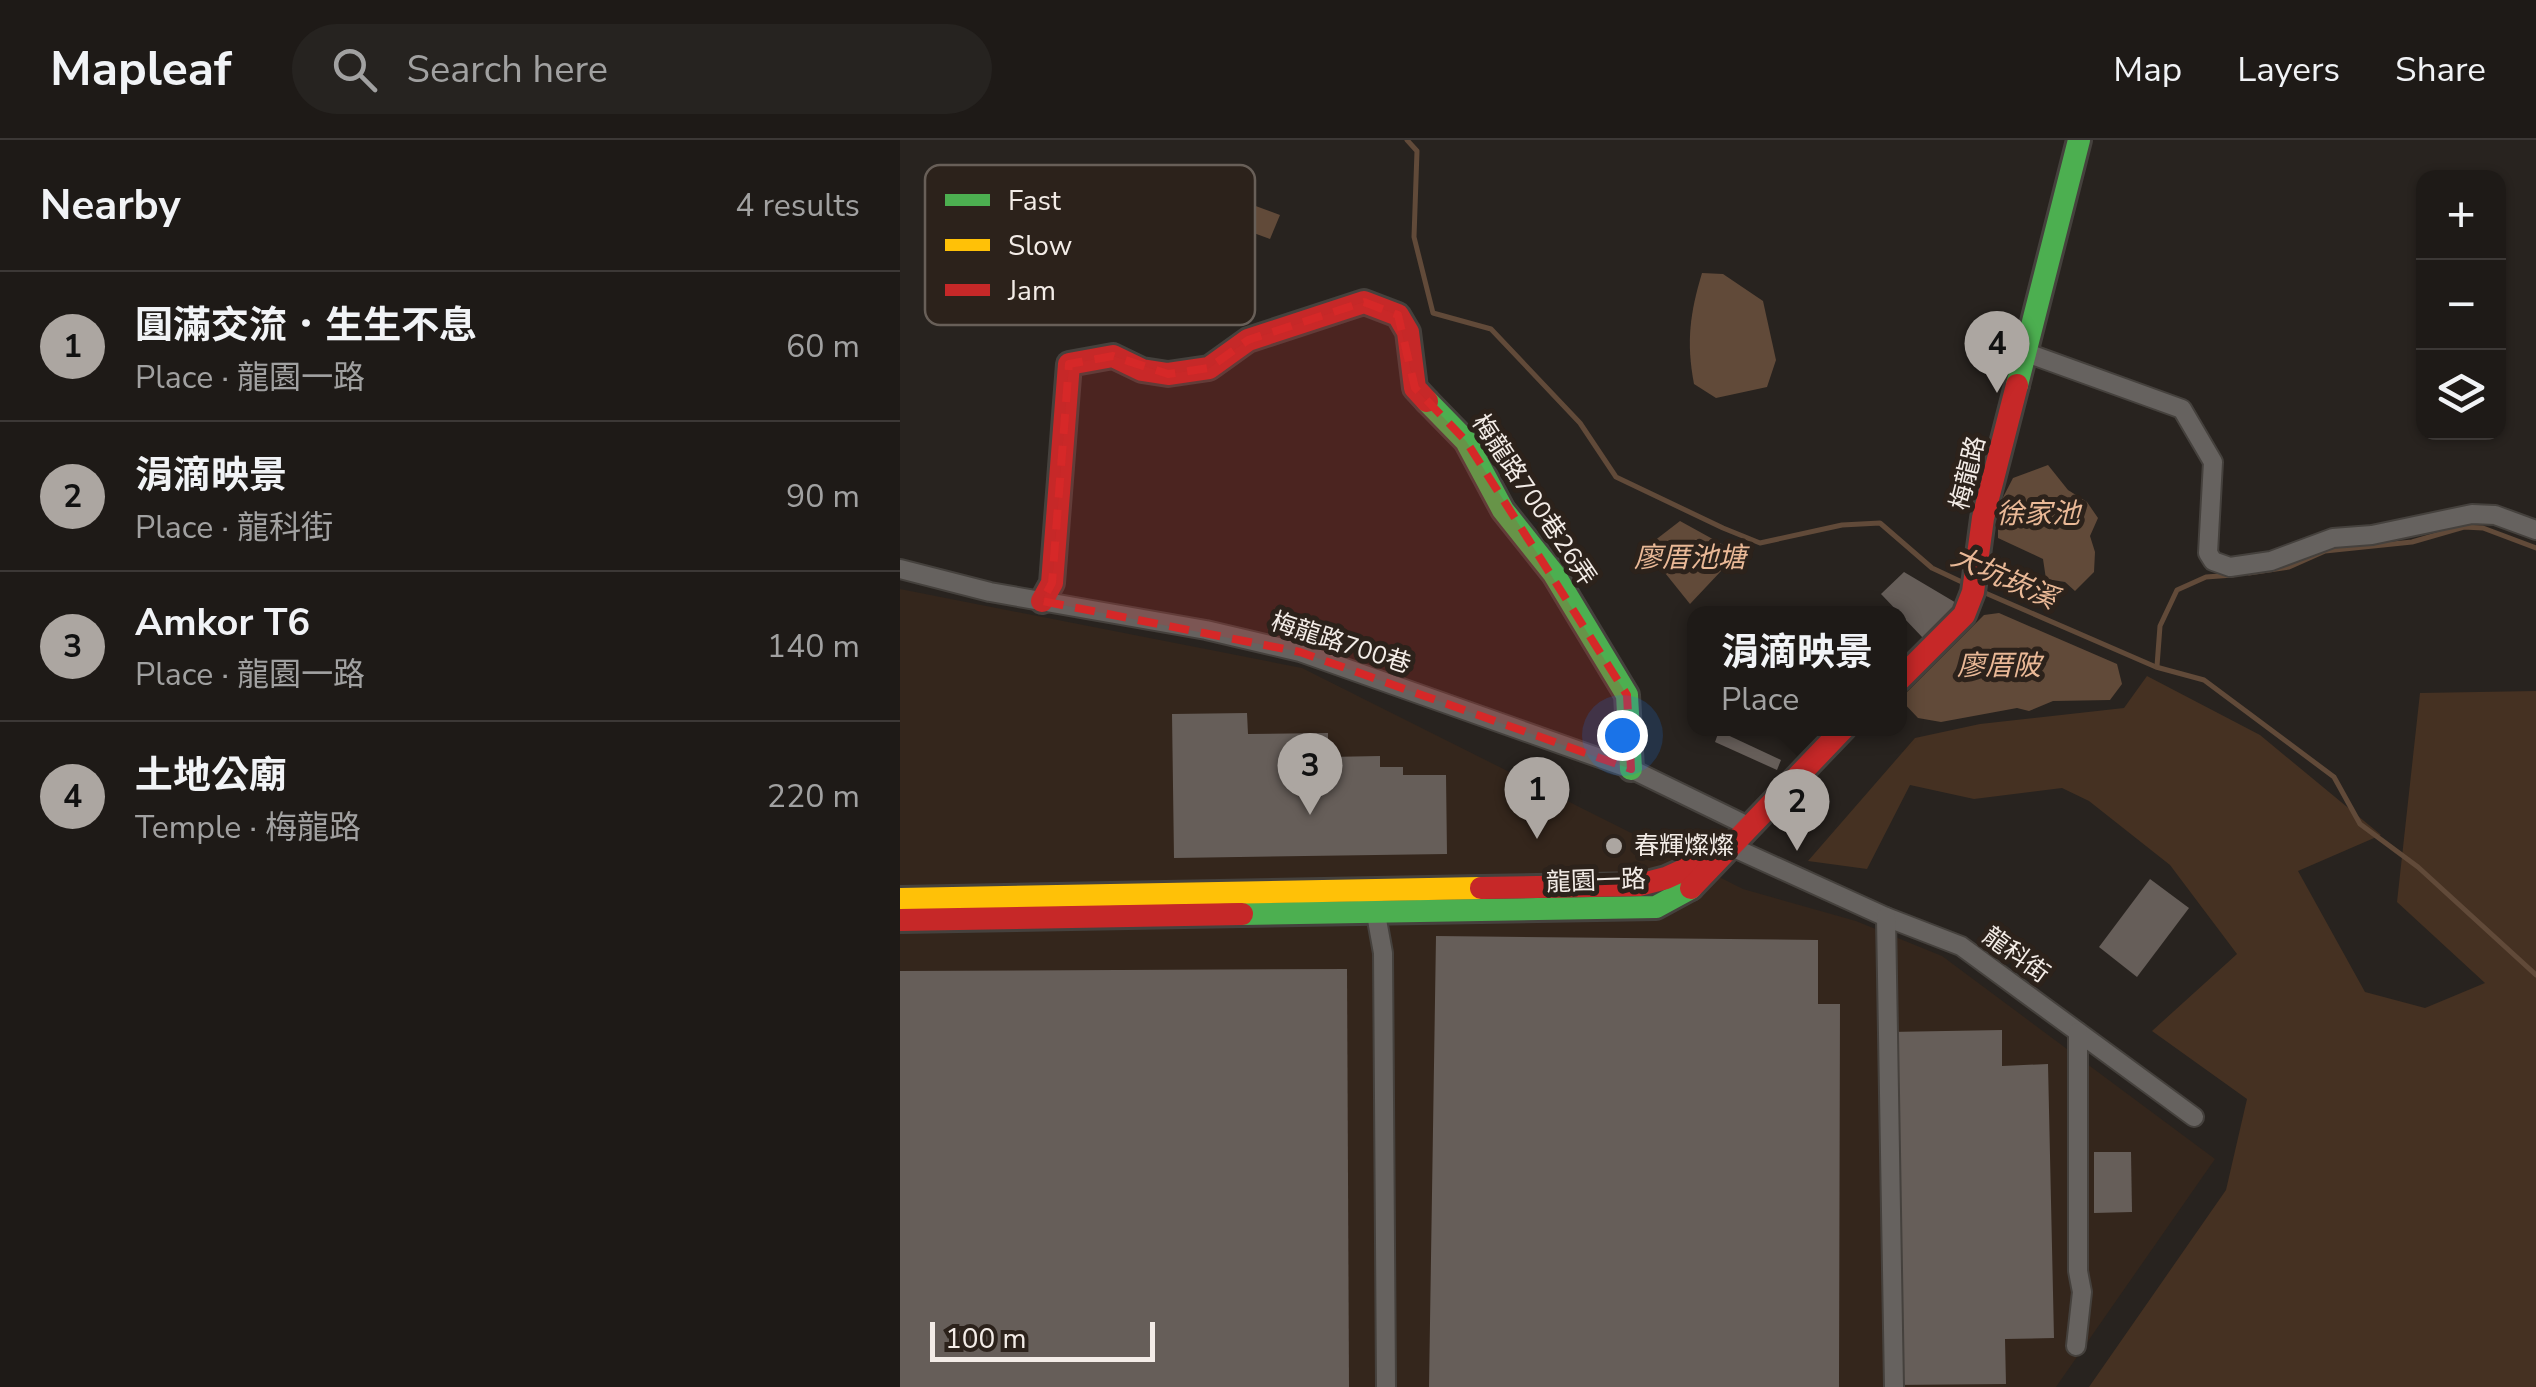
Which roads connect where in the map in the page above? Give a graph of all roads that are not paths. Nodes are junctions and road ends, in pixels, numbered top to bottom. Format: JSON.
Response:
{"nodes":[{"id":1,"x":2079,"y":140,"type":"edge"},
{"id":2,"x":2027,"y":353,"type":"junction"},
{"id":3,"x":2536,"y":530,"type":"edge"},
{"id":4,"x":900,"y":569,"type":"edge"},
{"id":5,"x":1042,"y":601,"type":"junction"},
{"id":6,"x":1907,"y":671,"type":"edge"},
{"id":7,"x":1836,"y":736,"type":"edge"},
{"id":8,"x":1631,"y":769,"type":"junction"},
{"id":9,"x":1748,"y":826,"type":"junction"},
{"id":10,"x":1732,"y":847,"type":"junction"},
{"id":11,"x":900,"y":898,"type":"edge"},
{"id":12,"x":1374,"y":902,"type":"junction"},
{"id":13,"x":1886,"y":917,"type":"junction"},
{"id":14,"x":900,"y":920,"type":"edge"},
{"id":15,"x":2078,"y":1032,"type":"junction"},
{"id":16,"x":2194,"y":1117,"type":"dead end"},
{"id":17,"x":2076,"y":1346,"type":"dead end"},
{"id":18,"x":1386,"y":1387,"type":"edge"},
{"id":19,"x":1894,"y":1387,"type":"edge"}],
"edges":[{"from":1,"to":2,"type":"street","name":"梅龍路"},
{"from":2,"to":3,"type":"street"},
{"from":2,"to":6,"type":"street","name":"梅龍路"},
{"from":4,"to":5,"type":"street","name":"梅龍路700巷"},
{"from":5,"to":8,"type":"street","name":"梅龍路700巷"},
{"from":5,"to":8,"type":"street","name":"梅龍路700巷26弄"},
{"from":7,"to":9,"type":"street"},
{"from":8,"to":9,"type":"street","name":"梅龍路700巷"},
{"from":9,"to":10,"type":"street"},
{"from":10,"to":12,"type":"street","name":"龍園一路"},
{"from":10,"to":13,"type":"street","name":"龍科街"},
{"from":11,"to":12,"type":"street","name":"龍園一路"},
{"from":12,"to":14,"type":"street","name":"龍園一路"},
{"from":12,"to":18,"type":"street"},
{"from":13,"to":15,"type":"street","name":"龍科街"},
{"from":13,"to":19,"type":"street"},
{"from":15,"to":16,"type":"street","name":"龍科街"},
{"from":15,"to":17,"type":"street"}]}
